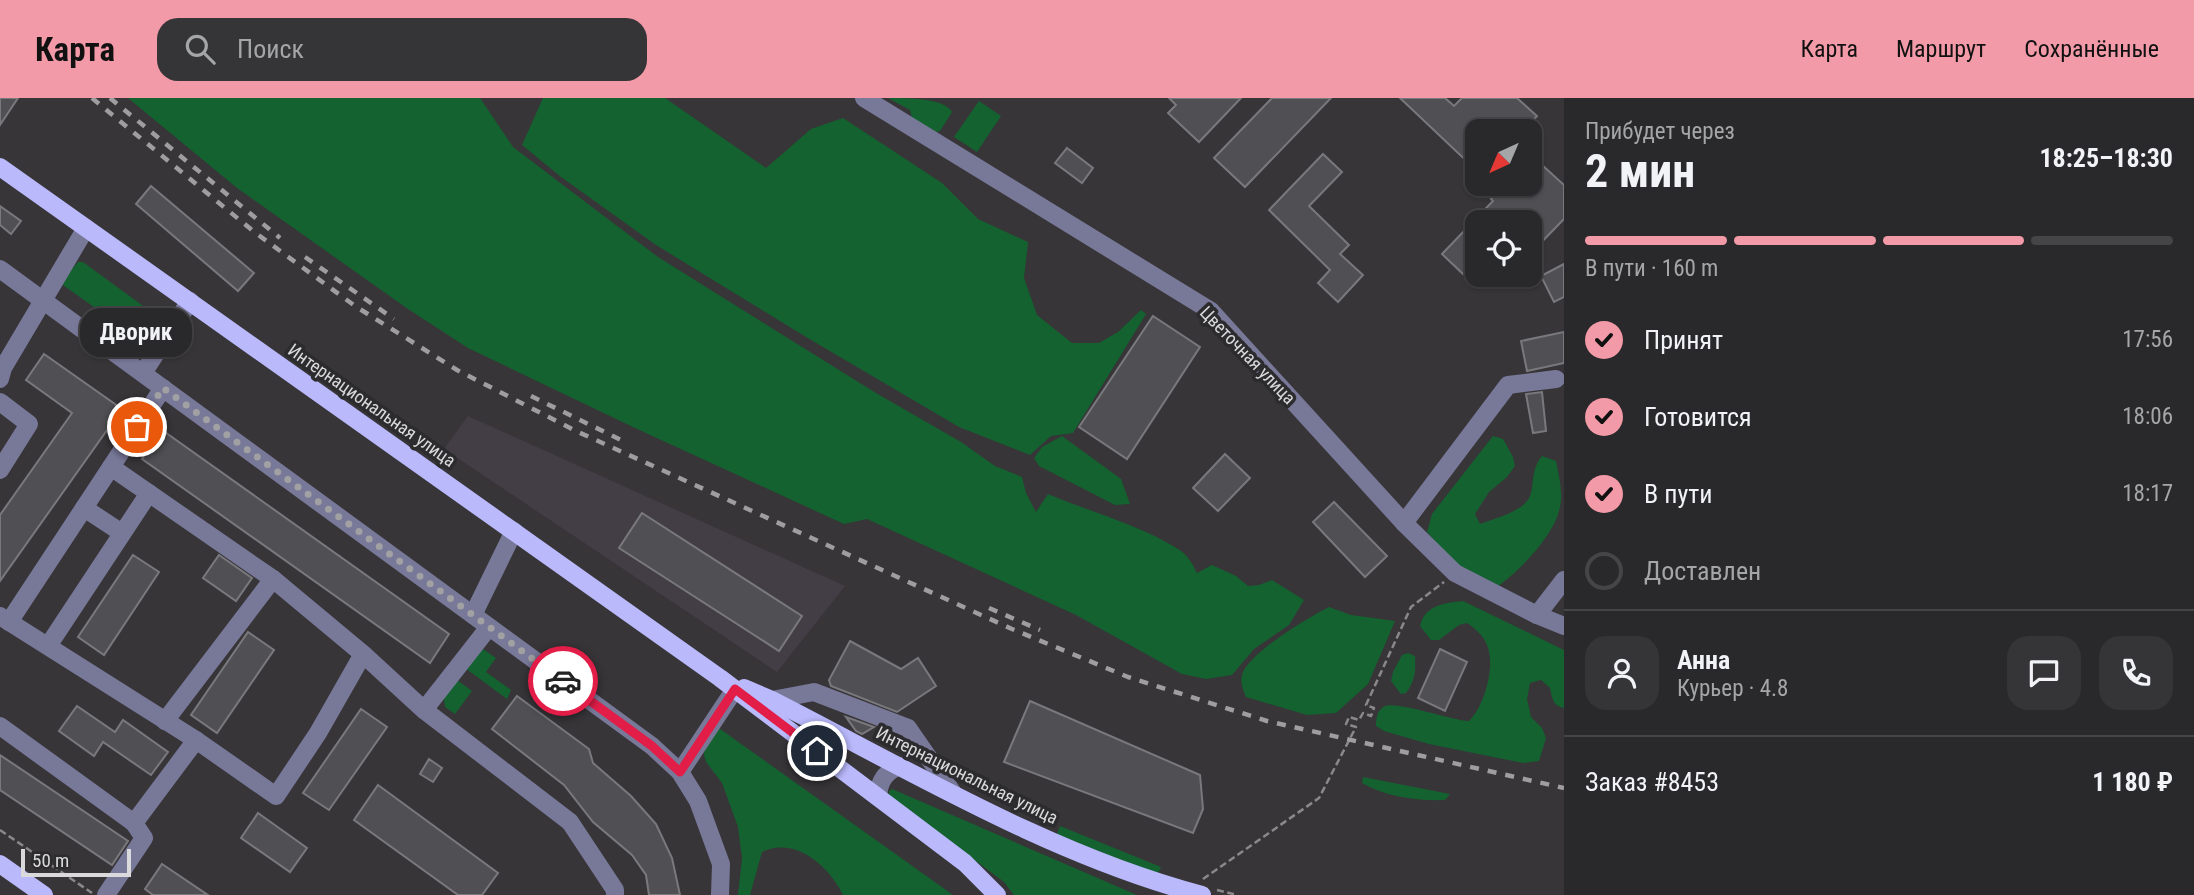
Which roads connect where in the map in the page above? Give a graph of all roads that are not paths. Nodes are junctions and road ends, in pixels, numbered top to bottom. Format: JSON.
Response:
{"nodes":[{"id":1,"x":864,"y":98,"type":"edge"},
{"id":2,"x":0,"y":167,"type":"edge"},
{"id":3,"x":86,"y":228,"type":"junction"},
{"id":4,"x":0,"y":269,"type":"edge"},
{"id":5,"x":43,"y":300,"type":"junction"},
{"id":6,"x":190,"y":301,"type":"junction"},
{"id":7,"x":143,"y":373,"type":"junction"},
{"id":8,"x":0,"y":379,"type":"edge"},
{"id":9,"x":1556,"y":379,"type":"dead end"},
{"id":10,"x":163,"y":388,"type":"junction"},
{"id":11,"x":0,"y":402,"type":"edge"},
{"id":12,"x":111,"y":467,"type":"junction"},
{"id":13,"x":0,"y":470,"type":"edge"},
{"id":14,"x":149,"y":493,"type":"junction"},
{"id":15,"x":84,"y":508,"type":"junction"},
{"id":16,"x":1404,"y":523,"type":"junction"},
{"id":17,"x":514,"y":531,"type":"junction"},
{"id":18,"x":122,"y":533,"type":"junction"},
{"id":19,"x":273,"y":579,"type":"junction"},
{"id":20,"x":1564,"y":580,"type":"edge"},
{"id":21,"x":473,"y":615,"type":"junction"},
{"id":22,"x":1537,"y":615,"type":"junction"},
{"id":23,"x":4,"y":619,"type":"edge"},
{"id":24,"x":489,"y":626,"type":"junction"},
{"id":25,"x":1564,"y":626,"type":"edge"},
{"id":26,"x":48,"y":646,"type":"junction"},
{"id":27,"x":363,"y":654,"type":"junction"},
{"id":28,"x":720,"y":678,"type":"junction"},
{"id":29,"x":735,"y":689,"type":"junction"},
{"id":30,"x":772,"y":700,"type":"junction"},
{"id":31,"x":425,"y":710,"type":"junction"},
{"id":32,"x":165,"y":721,"type":"junction"},
{"id":33,"x":0,"y":726,"type":"edge"},
{"id":34,"x":196,"y":740,"type":"junction"},
{"id":35,"x":900,"y":765,"type":"junction"},
{"id":36,"x":680,"y":772,"type":"junction"},
{"id":37,"x":953,"y":793,"type":"junction"},
{"id":38,"x":878,"y":797,"type":"junction"},
{"id":39,"x":134,"y":823,"type":"junction"},
{"id":40,"x":0,"y":864,"type":"edge"},
{"id":41,"x":1199,"y":890,"type":"edge"},
{"id":42,"x":44,"y":895,"type":"edge"},
{"id":43,"x":106,"y":895,"type":"edge"},
{"id":44,"x":615,"y":895,"type":"edge"},
{"id":45,"x":720,"y":895,"type":"edge"},
{"id":46,"x":997,"y":895,"type":"edge"}],
"edges":[{"from":1,"to":16,"type":"street","name":"Цветочная улица"},
{"from":2,"to":3,"type":"main road","name":"Интернациональная улица"},
{"from":3,"to":5,"type":"street"},
{"from":3,"to":6,"type":"main road","name":"Интернациональная улица"},
{"from":4,"to":5,"type":"street"},
{"from":5,"to":7,"type":"street"},
{"from":5,"to":8,"type":"street"},
{"from":6,"to":7,"type":"street"},
{"from":6,"to":17,"type":"main road","name":"Интернациональная улица"},
{"from":7,"to":10,"type":"street"},
{"from":9,"to":16,"type":"street"},
{"from":10,"to":12,"type":"street"},
{"from":10,"to":21,"type":"street"},
{"from":11,"to":13,"type":"street"},
{"from":12,"to":14,"type":"street"},
{"from":12,"to":15,"type":"street"},
{"from":14,"to":18,"type":"street"},
{"from":14,"to":19,"type":"street"},
{"from":15,"to":18,"type":"street"},
{"from":15,"to":23,"type":"street"},
{"from":16,"to":22,"type":"street","name":"Цветочная улица"},
{"from":17,"to":21,"type":"street"},
{"from":17,"to":28,"type":"main road","name":"Интернациональная улица"},
{"from":18,"to":26,"type":"street"},
{"from":19,"to":27,"type":"street"},
{"from":19,"to":32,"type":"street"},
{"from":20,"to":22,"type":"street"},
{"from":21,"to":24,"type":"street"},
{"from":22,"to":25,"type":"street","name":"Цветочная улица"},
{"from":23,"to":26,"type":"street"},
{"from":24,"to":31,"type":"street"},
{"from":24,"to":36,"type":"street"},
{"from":26,"to":32,"type":"street"},
{"from":27,"to":31,"type":"street"},
{"from":27,"to":34,"type":"street"},
{"from":28,"to":29,"type":"main road","name":"Интернациональная улица"},
{"from":28,"to":30,"type":"main road","name":"Интернациональная улица"},
{"from":29,"to":36,"type":"street"},
{"from":29,"to":38,"type":"main road","name":"Интернациональная улица"},
{"from":30,"to":35,"type":"main road","name":"Интернациональная улица"},
{"from":30,"to":37,"type":"street"},
{"from":31,"to":44,"type":"street"},
{"from":32,"to":34,"type":"street"},
{"from":33,"to":39,"type":"street"},
{"from":34,"to":39,"type":"street"},
{"from":35,"to":37,"type":"main road","name":"Интернациональная улица"},
{"from":35,"to":38,"type":"street"},
{"from":36,"to":45,"type":"street"},
{"from":37,"to":41,"type":"main road","name":"Интернациональная улица"},
{"from":38,"to":46,"type":"main road","name":"Интернациональная улица"},
{"from":39,"to":43,"type":"street"},
{"from":40,"to":42,"type":"main road"}]}
